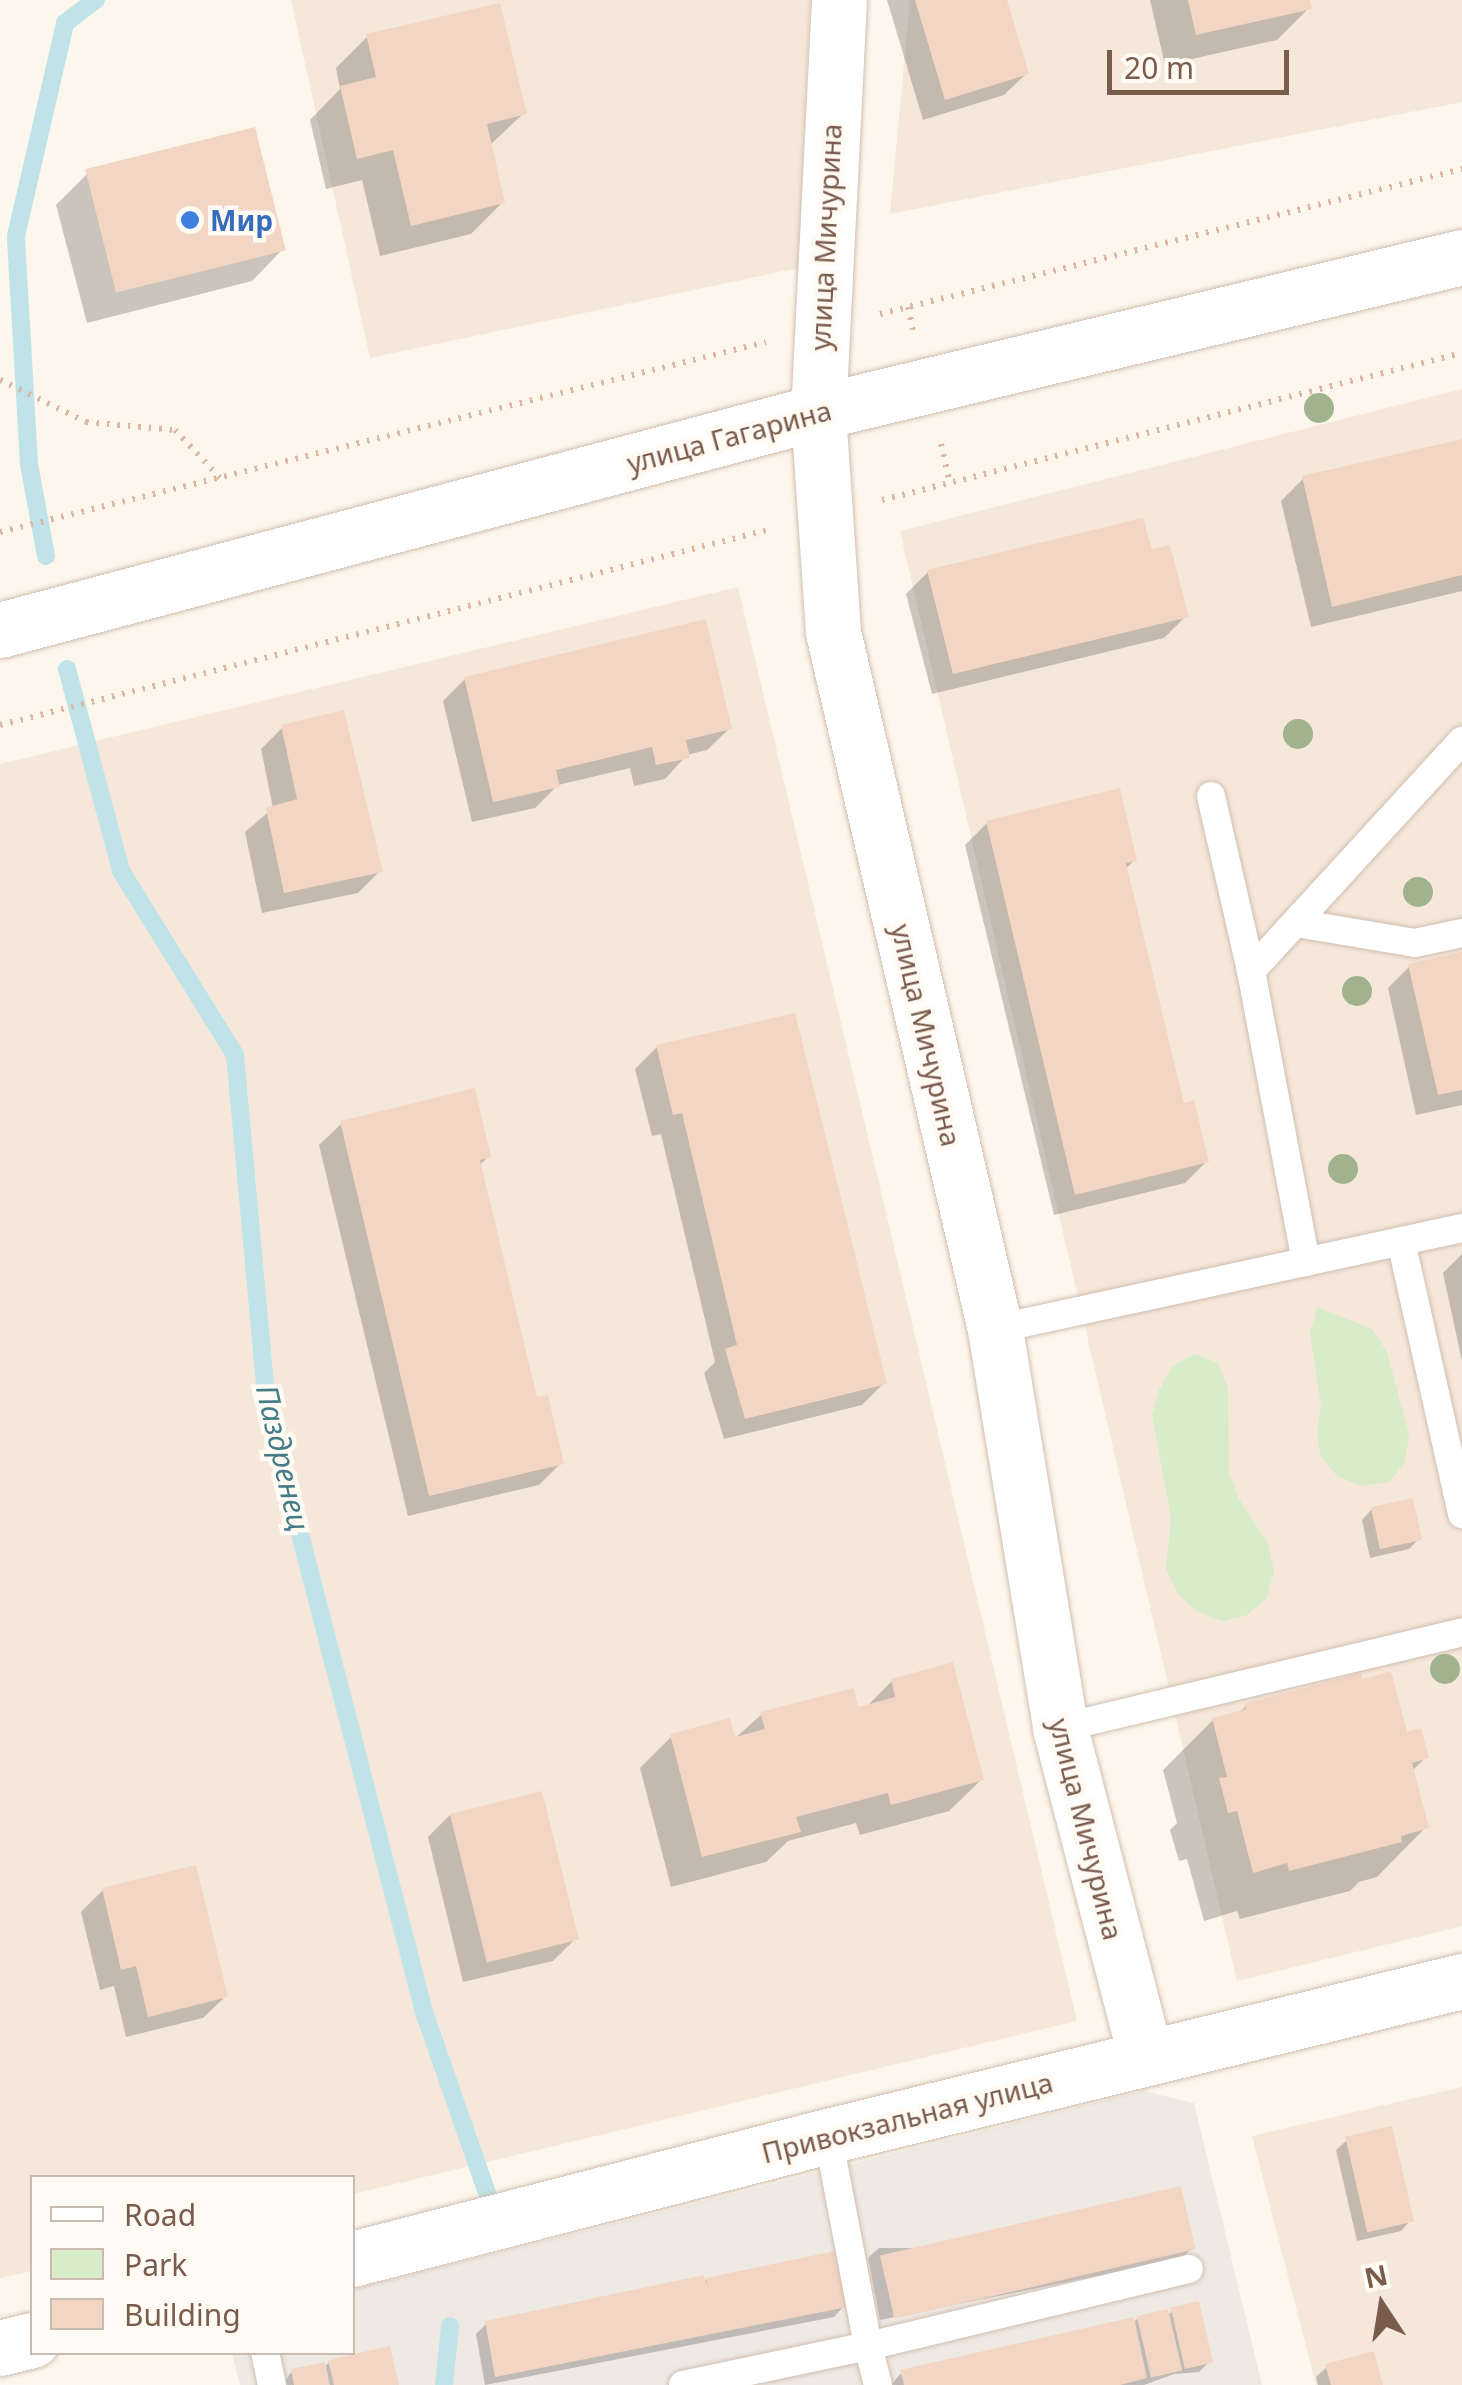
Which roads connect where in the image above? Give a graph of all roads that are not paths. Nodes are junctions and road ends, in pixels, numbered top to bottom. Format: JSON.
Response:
{"nodes":[{"id":1,"x":839,"y":0,"type":"edge"},
{"id":2,"x":1462,"y":257,"type":"edge"},
{"id":3,"x":818,"y":412,"type":"junction"},
{"id":4,"x":0,"y":630,"type":"edge"},
{"id":5,"x":1462,"y":741,"type":"edge"},
{"id":6,"x":1211,"y":796,"type":"dead end"},
{"id":7,"x":1296,"y":923,"type":"junction"},
{"id":8,"x":1462,"y":932,"type":"edge"},
{"id":9,"x":1251,"y":972,"type":"junction"},
{"id":10,"x":1462,"y":1228,"type":"edge"},
{"id":11,"x":1401,"y":1241,"type":"junction"},
{"id":12,"x":1306,"y":1262,"type":"junction"},
{"id":13,"x":995,"y":1329,"type":"junction"},
{"id":14,"x":1462,"y":1514,"type":"edge"},
{"id":15,"x":1462,"y":1632,"type":"edge"},
{"id":16,"x":1060,"y":1728,"type":"junction"},
{"id":17,"x":1462,"y":1981,"type":"edge"},
{"id":18,"x":1146,"y":2058,"type":"junction"},
{"id":19,"x":828,"y":2136,"type":"junction"},
{"id":20,"x":355,"y":2258,"type":"edge"},
{"id":21,"x":1190,"y":2269,"type":"dead end"},
{"id":22,"x":30,"y":2340,"type":"edge"},
{"id":23,"x":868,"y":2346,"type":"junction"},
{"id":24,"x":0,"y":2348,"type":"edge"},
{"id":25,"x":266,"y":2355,"type":"edge"},
{"id":26,"x":272,"y":2385,"type":"edge"},
{"id":27,"x":682,"y":2385,"type":"edge"},
{"id":28,"x":878,"y":2385,"type":"edge"}],
"edges":[{"from":1,"to":3,"type":"street","name":"улица Мичурина"},
{"from":2,"to":3,"type":"street","name":"улица Гагарина"},
{"from":3,"to":4,"type":"street","name":"улица Гагарина"},
{"from":3,"to":13,"type":"street","name":"улица Мичурина"},
{"from":5,"to":7,"type":"lane"},
{"from":6,"to":9,"type":"lane"},
{"from":7,"to":8,"type":"lane"},
{"from":7,"to":9,"type":"lane"},
{"from":9,"to":12,"type":"lane"},
{"from":10,"to":11,"type":"lane"},
{"from":11,"to":12,"type":"lane"},
{"from":11,"to":14,"type":"lane"},
{"from":12,"to":13,"type":"lane"},
{"from":13,"to":16,"type":"street","name":"улица Мичурина"},
{"from":15,"to":16,"type":"lane"},
{"from":16,"to":18,"type":"street","name":"улица Мичурина"},
{"from":17,"to":18,"type":"street","name":"Привокзальная улица"},
{"from":18,"to":19,"type":"street","name":"Привокзальная улица"},
{"from":19,"to":20,"type":"street","name":"Привокзальная улица"},
{"from":19,"to":23,"type":"lane"},
{"from":21,"to":23,"type":"lane"},
{"from":22,"to":24,"type":"street"},
{"from":23,"to":27,"type":"lane"},
{"from":23,"to":28,"type":"lane"},
{"from":25,"to":26,"type":"lane"}]}
